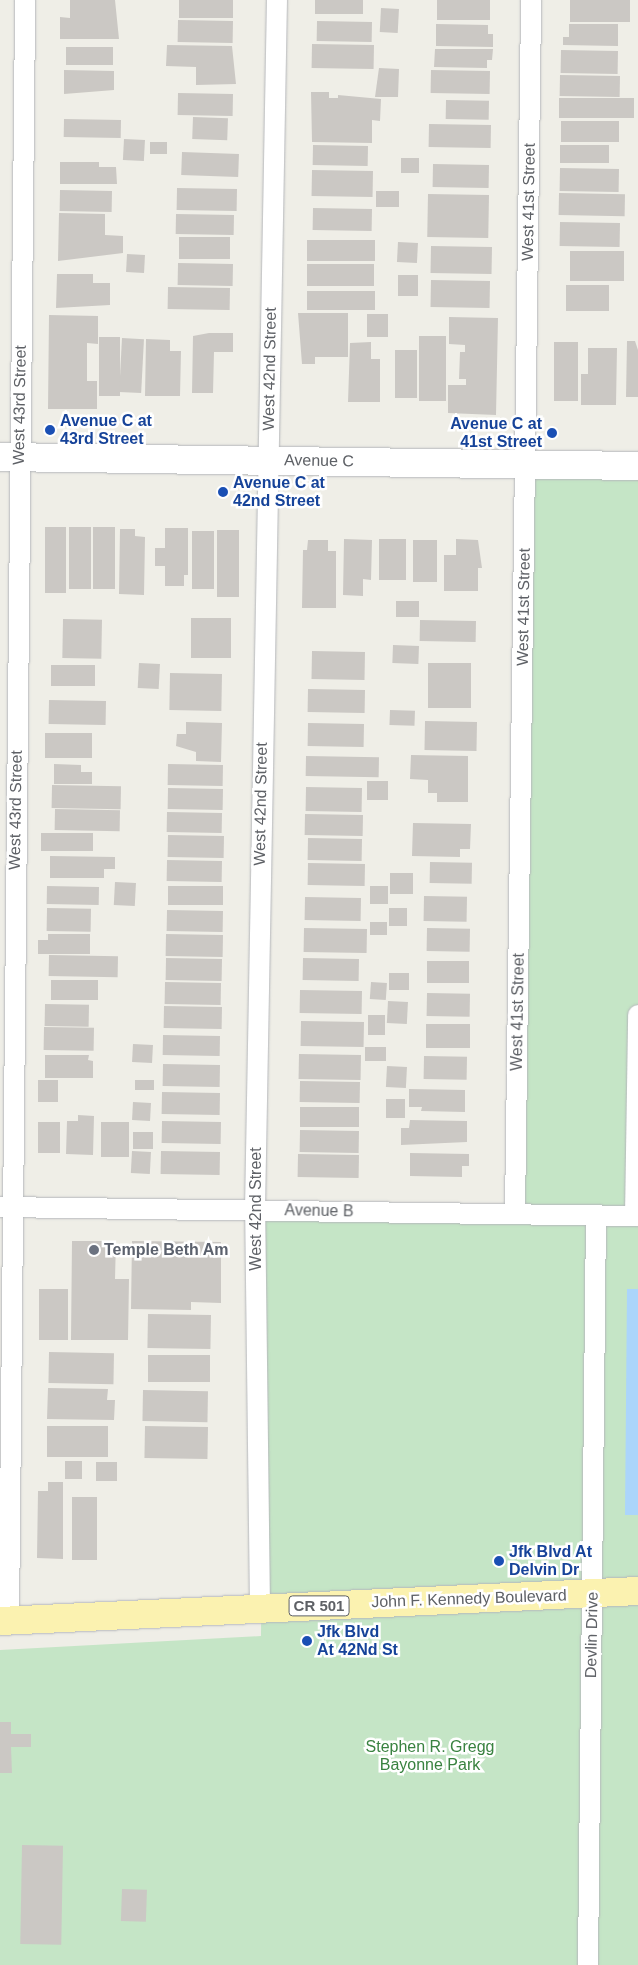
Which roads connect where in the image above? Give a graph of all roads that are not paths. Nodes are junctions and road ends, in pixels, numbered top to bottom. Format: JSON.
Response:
{"nodes":[{"id":1,"x":24,"y":0,"type":"edge"},
{"id":2,"x":277,"y":0,"type":"edge"},
{"id":3,"x":531,"y":0,"type":"edge"},
{"id":4,"x":10,"y":457,"type":"edge"},
{"id":5,"x":267,"y":460,"type":"junction"},
{"id":6,"x":526,"y":464,"type":"junction"},
{"id":7,"x":638,"y":466,"type":"edge"},
{"id":8,"x":638,"y":1015,"type":"edge"},
{"id":9,"x":6,"y":1207,"type":"edge"},
{"id":10,"x":255,"y":1210,"type":"junction"},
{"id":11,"x":515,"y":1214,"type":"junction"},
{"id":12,"x":596,"y":1215,"type":"junction"},
{"id":13,"x":636,"y":1216,"type":"edge"},
{"id":14,"x":638,"y":1591,"type":"edge"},
{"id":15,"x":592,"y":1594,"type":"junction"},
{"id":16,"x":260,"y":1608,"type":"junction"},
{"id":17,"x":4,"y":1620,"type":"edge"},
{"id":18,"x":588,"y":1965,"type":"edge"}],
"edges":[{"from":1,"to":4,"type":"street","name":"West 43rd Street"},
{"from":2,"to":5,"type":"street","name":"West 42nd Street"},
{"from":3,"to":6,"type":"street","name":"West 41st Street"},
{"from":4,"to":5,"type":"main road","name":"Avenue C"},
{"from":4,"to":9,"type":"street","name":"West 43rd Street"},
{"from":5,"to":6,"type":"main road","name":"Avenue C"},
{"from":5,"to":10,"type":"street","name":"West 42nd Street"},
{"from":6,"to":7,"type":"main road","name":"Avenue C"},
{"from":6,"to":11,"type":"street","name":"West 41st Street"},
{"from":8,"to":13,"type":"street"},
{"from":9,"to":10,"type":"street","name":"Avenue B"},
{"from":9,"to":17,"type":"street","name":"West 43rd Street"},
{"from":10,"to":11,"type":"street","name":"Avenue B"},
{"from":10,"to":16,"type":"street","name":"West 42nd Street"},
{"from":11,"to":12,"type":"street","name":"Avenue B"},
{"from":12,"to":13,"type":"street","name":"Avenue B"},
{"from":12,"to":15,"type":"street","name":"Devlin Drive"},
{"from":14,"to":15,"type":"main road","name":"John F. Kennedy Boulevard","number":"CR 501"},
{"from":15,"to":16,"type":"main road","name":"John F. Kennedy Boulevard","number":"CR 501"},
{"from":15,"to":18,"type":"street","name":"Devlin Drive"},
{"from":16,"to":17,"type":"main road","name":"John F. Kennedy Boulevard","number":"CR 501"}]}
